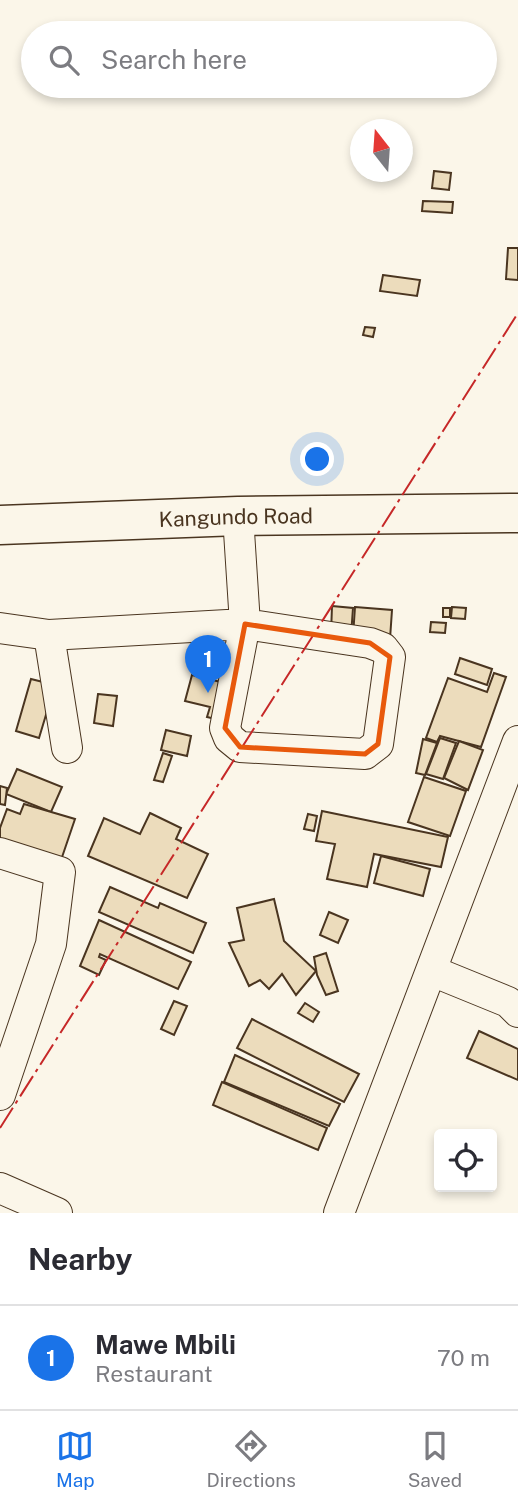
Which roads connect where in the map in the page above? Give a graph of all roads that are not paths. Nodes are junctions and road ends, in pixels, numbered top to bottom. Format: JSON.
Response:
{"nodes":[{"id":1,"x":473,"y":513,"type":"junction"},
{"id":2,"x":518,"y":513,"type":"edge"},
{"id":3,"x":238,"y":516,"type":"junction"},
{"id":4,"x":1,"y":528,"type":"edge"},
{"id":5,"x":518,"y":533,"type":"edge"},
{"id":6,"x":245,"y":624,"type":"junction"},
{"id":7,"x":0,"y":628,"type":"edge"},
{"id":8,"x":49,"y":635,"type":"junction"},
{"id":9,"x":518,"y":741,"type":"edge"},
{"id":10,"x":67,"y":748,"type":"dead end"},
{"id":11,"x":0,"y":853,"type":"edge"},
{"id":12,"x":432,"y":971,"type":"junction"},
{"id":13,"x":518,"y":1012,"type":"edge"},
{"id":14,"x":0,"y":1095,"type":"edge"},
{"id":15,"x":0,"y":1188,"type":"edge"},
{"id":16,"x":57,"y":1213,"type":"edge"},
{"id":17,"x":339,"y":1213,"type":"edge"}],
"edges":[{"from":1,"to":2,"type":"highway","name":"Kangundo Road"},
{"from":1,"to":3,"type":"highway","name":"Kangundo Road"},
{"from":1,"to":5,"type":"highway","name":"Kangundo Road"},
{"from":3,"to":4,"type":"highway","name":"Kangundo Road"},
{"from":3,"to":6,"type":"street"},
{"from":6,"to":6,"type":"street"},
{"from":6,"to":8,"type":"street"},
{"from":7,"to":8,"type":"street"},
{"from":8,"to":10,"type":"street"},
{"from":9,"to":12,"type":"street"},
{"from":11,"to":14,"type":"street"},
{"from":12,"to":13,"type":"street"},
{"from":12,"to":17,"type":"street"},
{"from":15,"to":16,"type":"street"}]}
